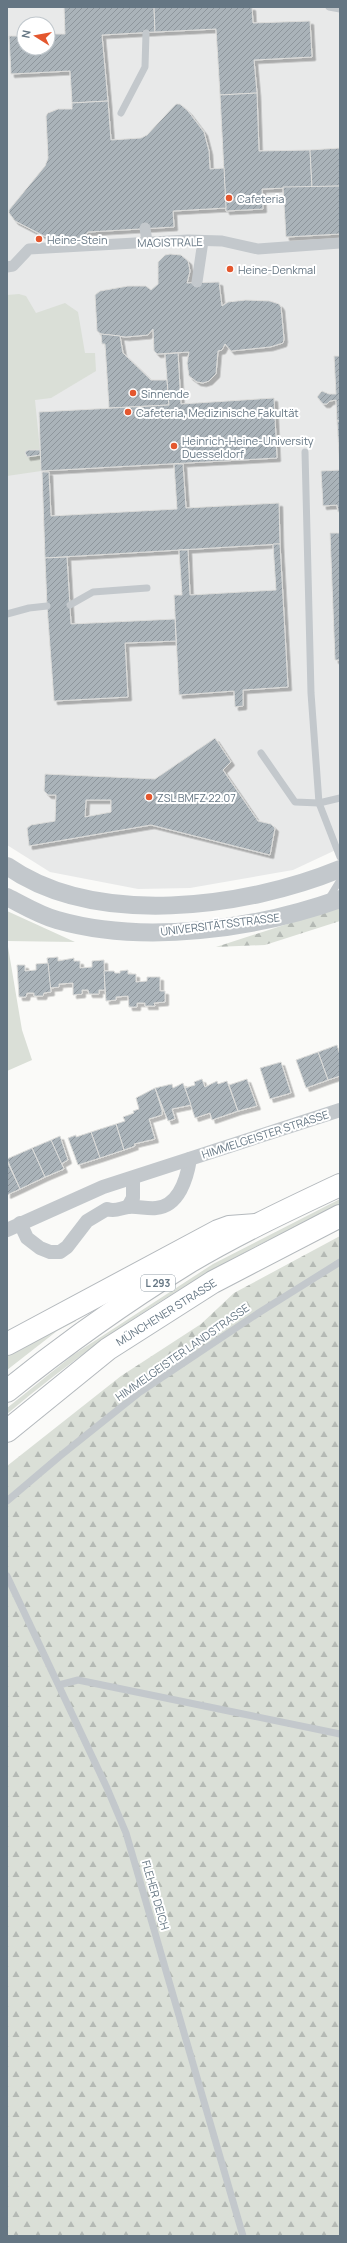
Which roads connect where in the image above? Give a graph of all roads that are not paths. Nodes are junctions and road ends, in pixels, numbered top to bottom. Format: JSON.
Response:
{"nodes":[{"id":1,"x":329,"y":7,"type":"edge"},
{"id":2,"x":340,"y":9,"type":"edge"},
{"id":3,"x":146,"y":33,"type":"dead end"},
{"id":4,"x":121,"y":113,"type":"dead end"},
{"id":5,"x":145,"y":228,"type":"dead end"},
{"id":6,"x":210,"y":238,"type":"junction"},
{"id":7,"x":147,"y":242,"type":"junction"},
{"id":8,"x":340,"y":243,"type":"edge"},
{"id":9,"x":7,"y":267,"type":"edge"},
{"id":10,"x":197,"y":282,"type":"dead end"},
{"id":11,"x":305,"y":452,"type":"dead end"},
{"id":12,"x":147,"y":588,"type":"dead end"},
{"id":13,"x":70,"y":605,"type":"dead end"},
{"id":14,"x":47,"y":606,"type":"dead end"},
{"id":15,"x":7,"y":614,"type":"edge"},
{"id":16,"x":260,"y":753,"type":"dead end"},
{"id":17,"x":340,"y":798,"type":"edge"},
{"id":18,"x":319,"y":803,"type":"junction"},
{"id":19,"x":340,"y":857,"type":"edge"},
{"id":20,"x":7,"y":866,"type":"edge"},
{"id":21,"x":340,"y":869,"type":"edge"},
{"id":22,"x":340,"y":880,"type":"edge"},
{"id":23,"x":7,"y":897,"type":"edge"},
{"id":24,"x":333,"y":901,"type":"edge"},
{"id":25,"x":340,"y":1110,"type":"edge"},
{"id":26,"x":190,"y":1159,"type":"junction"},
{"id":27,"x":132,"y":1178,"type":"junction"},
{"id":28,"x":340,"y":1185,"type":"edge"},
{"id":29,"x":103,"y":1187,"type":"junction"},
{"id":30,"x":128,"y":1207,"type":"junction"},
{"id":31,"x":107,"y":1209,"type":"junction"},
{"id":32,"x":340,"y":1216,"type":"edge"},
{"id":33,"x":20,"y":1223,"type":"junction"},
{"id":34,"x":256,"y":1225,"type":"junction"},
{"id":35,"x":7,"y":1230,"type":"edge"},
{"id":36,"x":340,"y":1262,"type":"edge"},
{"id":37,"x":7,"y":1344,"type":"edge"},
{"id":38,"x":7,"y":1391,"type":"edge"},
{"id":39,"x":7,"y":1431,"type":"edge"},
{"id":40,"x":7,"y":1501,"type":"edge"},
{"id":41,"x":7,"y":1576,"type":"edge"},
{"id":42,"x":59,"y":1685,"type":"junction"},
{"id":43,"x":340,"y":1734,"type":"edge"},
{"id":44,"x":243,"y":2236,"type":"edge"}],
"edges":[{"from":1,"to":2,"type":"lane"},
{"from":3,"to":4,"type":"lane"},
{"from":5,"to":7,"type":"street"},
{"from":6,"to":7,"type":"street","name":"MAGISTRALE"},
{"from":6,"to":8,"type":"street","name":"MAGISTRALE"},
{"from":6,"to":10,"type":"street"},
{"from":7,"to":9,"type":"street","name":"MAGISTRALE"},
{"from":11,"to":18,"type":"lane"},
{"from":12,"to":13,"type":"lane"},
{"from":14,"to":15,"type":"lane"},
{"from":16,"to":18,"type":"lane"},
{"from":17,"to":18,"type":"lane"},
{"from":18,"to":19,"type":"lane"},
{"from":20,"to":21,"type":"street","name":"UNIVERSITÄTSSTRASSE"},
{"from":22,"to":24,"type":"lane"},
{"from":23,"to":24,"type":"street","name":"UNIVERSITÄTSSTRASSE"},
{"from":25,"to":26,"type":"street","name":"HIMMELGEISTER STRASSE"},
{"from":26,"to":27,"type":"street","name":"HIMMELGEISTER STRASSE"},
{"from":26,"to":30,"type":"street","name":"HIMMELGEISTER STRASSE"},
{"from":27,"to":29,"type":"street","name":"HIMMELGEISTER STRASSE"},
{"from":27,"to":30,"type":"street"},
{"from":28,"to":34,"type":"highway","number":"L 293"},
{"from":29,"to":31,"type":"street"},
{"from":29,"to":33,"type":"street","name":"HIMMELGEISTER STRASSE"},
{"from":30,"to":31,"type":"street","name":"HIMMELGEISTER STRASSE"},
{"from":31,"to":33,"type":"street","name":"HIMMELGEISTER STRASSE"},
{"from":32,"to":39,"type":"highway","name":"MÜNCHENER STRASSE","number":"L 293"},
{"from":33,"to":35,"type":"street","name":"HIMMELGEISTER STRASSE"},
{"from":34,"to":37,"type":"highway"},
{"from":34,"to":38,"type":"highway","number":"L 293"},
{"from":36,"to":40,"type":"lane","name":"HIMMELGEISTER LANDSTRASSE"},
{"from":41,"to":42,"type":"lane","name":"FLEHER DEICH"},
{"from":42,"to":43,"type":"lane"},
{"from":42,"to":44,"type":"lane","name":"FLEHER DEICH"}]}
